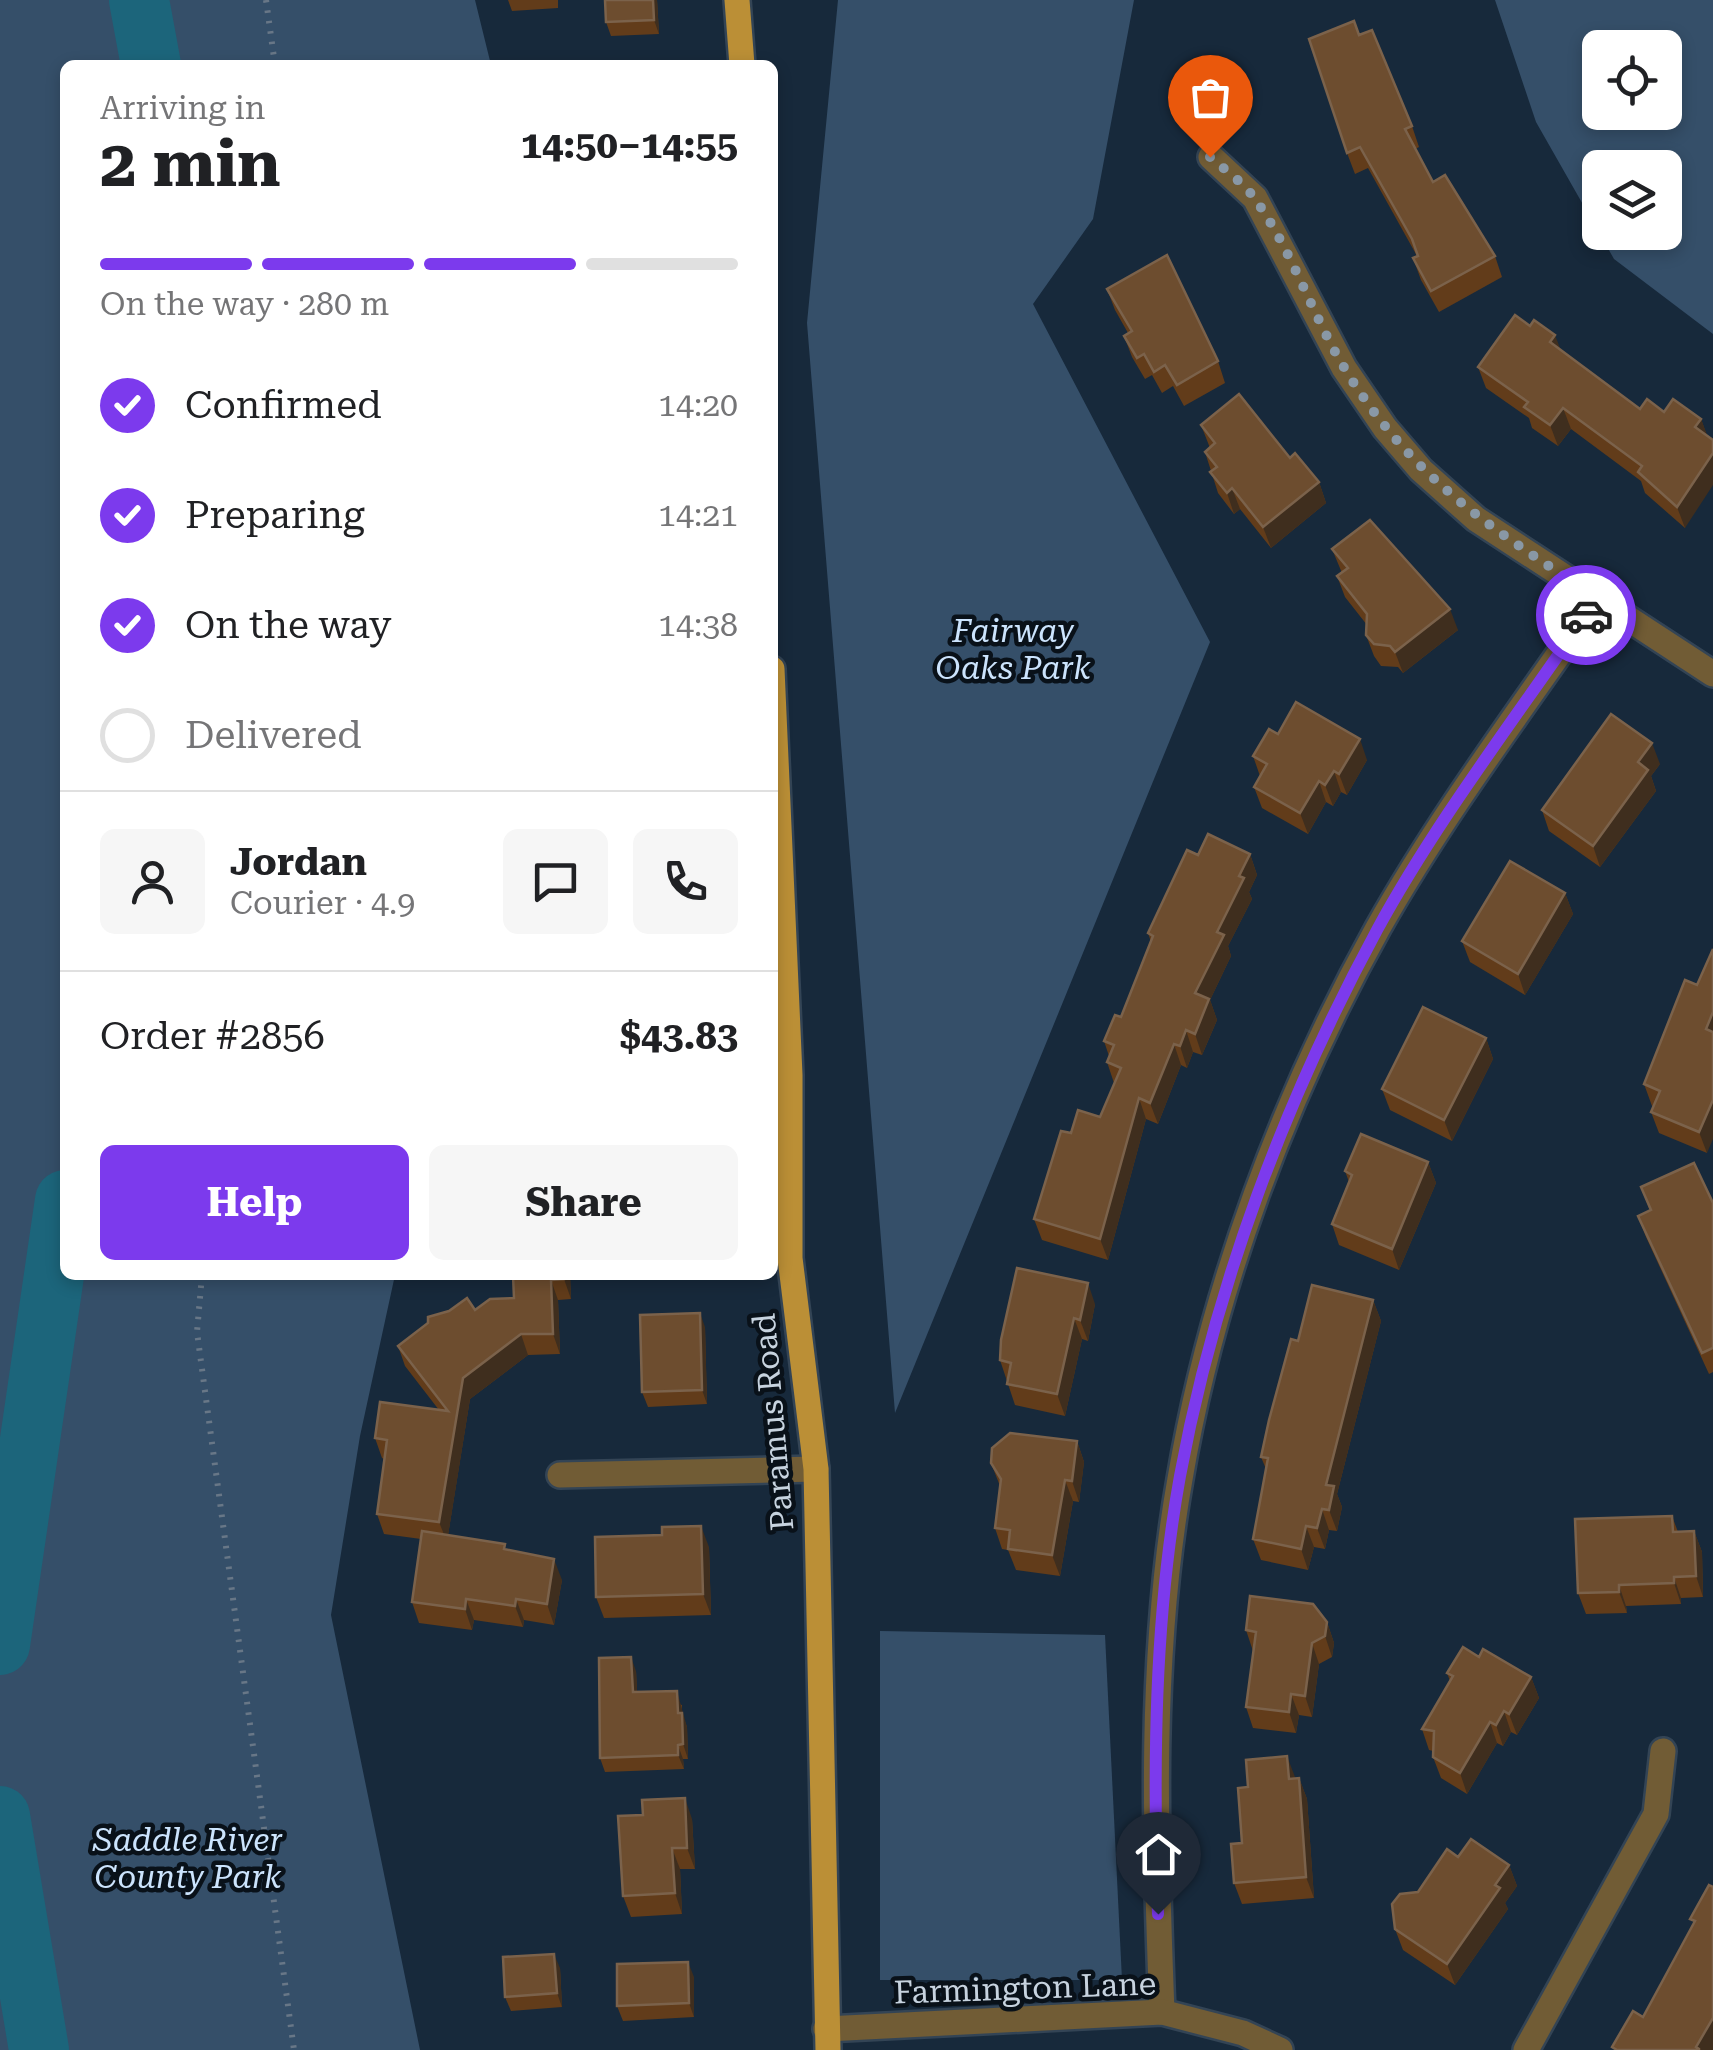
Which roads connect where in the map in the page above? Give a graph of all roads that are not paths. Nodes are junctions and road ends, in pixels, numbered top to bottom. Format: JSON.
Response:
{"nodes":[{"id":1,"x":737,"y":0,"type":"edge"},
{"id":2,"x":742,"y":60,"type":"edge"},
{"id":3,"x":1210,"y":157,"type":"dead end"},
{"id":4,"x":1598,"y":598,"type":"junction"},
{"id":5,"x":1713,"y":674,"type":"edge"},
{"id":6,"x":778,"y":804,"type":"edge"},
{"id":7,"x":816,"y":1470,"type":"junction"},
{"id":8,"x":560,"y":1475,"type":"dead end"},
{"id":9,"x":1663,"y":1752,"type":"dead end"},
{"id":10,"x":1162,"y":2012,"type":"junction"},
{"id":11,"x":827,"y":2040,"type":"edge"},
{"id":12,"x":1280,"y":2050,"type":"edge"},
{"id":13,"x":1526,"y":2050,"type":"edge"}],
"edges":[{"from":1,"to":2,"type":"main road"},
{"from":3,"to":4,"type":"street"},
{"from":4,"to":5,"type":"street"},
{"from":4,"to":10,"type":"street"},
{"from":6,"to":7,"type":"main road","name":"Paramus Road"},
{"from":7,"to":8,"type":"street"},
{"from":7,"to":11,"type":"main road","name":"Paramus Road"},
{"from":9,"to":13,"type":"street"},
{"from":10,"to":11,"type":"street","name":"Farmington Lane"},
{"from":10,"to":12,"type":"street","name":"Farmington Lane"}]}
